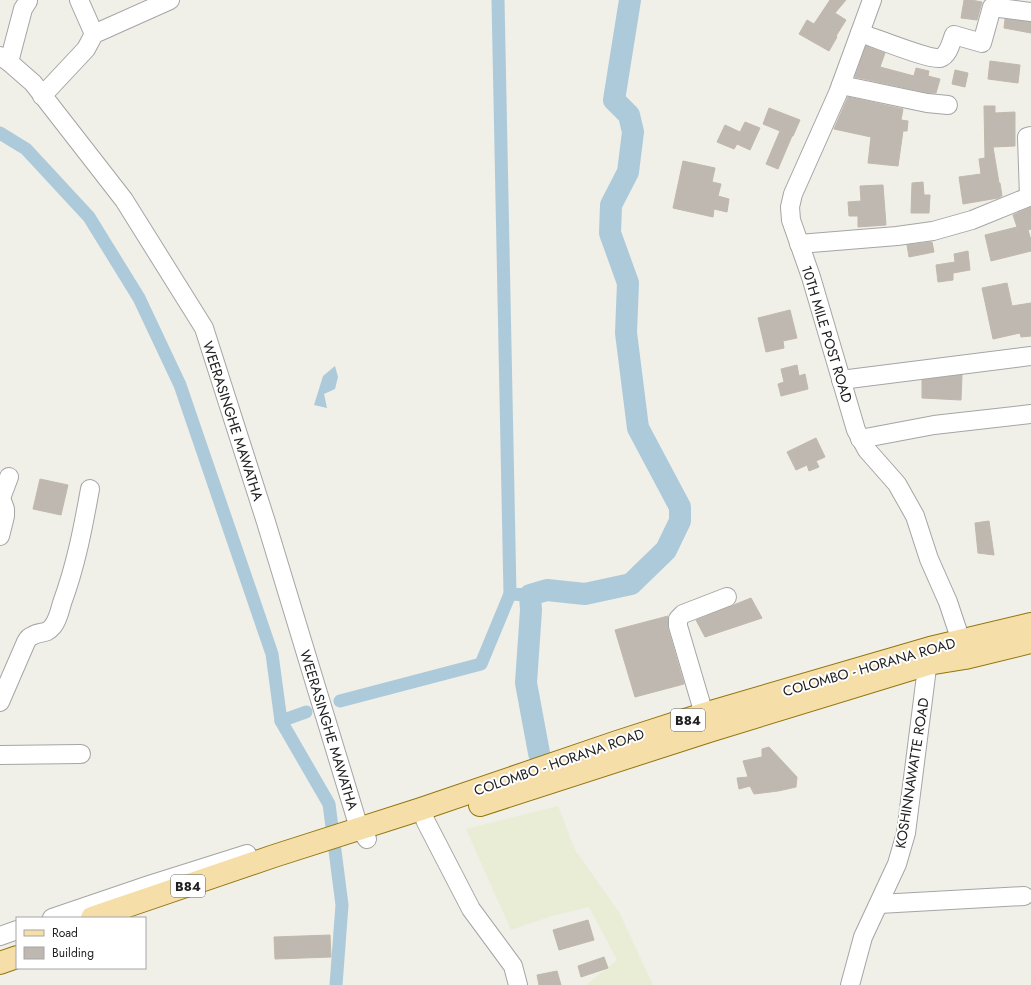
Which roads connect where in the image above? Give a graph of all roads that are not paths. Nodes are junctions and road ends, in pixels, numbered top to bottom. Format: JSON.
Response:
{"nodes":[{"id":1,"x":27,"y":0,"type":"edge"},
{"id":2,"x":79,"y":0,"type":"edge"},
{"id":3,"x":170,"y":0,"type":"edge"},
{"id":4,"x":872,"y":0,"type":"edge"},
{"id":5,"x":1031,"y":12,"type":"edge"},
{"id":6,"x":860,"y":33,"type":"junction"},
{"id":7,"x":94,"y":34,"type":"junction"},
{"id":8,"x":5,"y":59,"type":"edge"},
{"id":9,"x":841,"y":85,"type":"junction"},
{"id":10,"x":42,"y":96,"type":"junction"},
{"id":11,"x":948,"y":105,"type":"dead end"},
{"id":12,"x":1031,"y":136,"type":"edge"},
{"id":13,"x":1030,"y":196,"type":"edge"},
{"id":14,"x":799,"y":244,"type":"junction"},
{"id":15,"x":1031,"y":356,"type":"edge"},
{"id":16,"x":841,"y":380,"type":"junction"},
{"id":17,"x":1031,"y":414,"type":"edge"},
{"id":18,"x":860,"y":439,"type":"junction"},
{"id":19,"x":8,"y":477,"type":"dead end"},
{"id":20,"x":90,"y":489,"type":"dead end"},
{"id":21,"x":0,"y":536,"type":"edge"},
{"id":22,"x":727,"y":597,"type":"dead end"},
{"id":23,"x":1031,"y":624,"type":"edge"},
{"id":24,"x":1031,"y":642,"type":"edge"},
{"id":25,"x":963,"y":650,"type":"junction"},
{"id":26,"x":929,"y":656,"type":"junction"},
{"id":27,"x":0,"y":702,"type":"edge"},
{"id":28,"x":704,"y":714,"type":"junction"},
{"id":29,"x":81,"y":754,"type":"dead end"},
{"id":30,"x":0,"y":755,"type":"edge"},
{"id":31,"x":424,"y":815,"type":"junction"},
{"id":32,"x":358,"y":835,"type":"junction"},
{"id":33,"x":281,"y":859,"type":"junction"},
{"id":34,"x":1024,"y":896,"type":"dead end"},
{"id":35,"x":879,"y":904,"type":"junction"},
{"id":36,"x":55,"y":917,"type":"edge"},
{"id":37,"x":95,"y":917,"type":"edge"},
{"id":38,"x":134,"y":917,"type":"edge"},
{"id":39,"x":16,"y":930,"type":"edge"},
{"id":40,"x":0,"y":936,"type":"edge"},
{"id":41,"x":16,"y":943,"type":"edge"},
{"id":42,"x":0,"y":948,"type":"edge"},
{"id":43,"x":16,"y":957,"type":"edge"},
{"id":44,"x":0,"y":963,"type":"edge"},
{"id":45,"x":518,"y":985,"type":"edge"},
{"id":46,"x":850,"y":985,"type":"edge"}],
"edges":[{"from":1,"to":8,"type":"street"},
{"from":2,"to":7,"type":"street"},
{"from":3,"to":7,"type":"street"},
{"from":4,"to":6,"type":"street","name":"10TH MILE POST ROAD"},
{"from":5,"to":6,"type":"street"},
{"from":6,"to":9,"type":"street","name":"10TH MILE POST ROAD"},
{"from":7,"to":10,"type":"street"},
{"from":8,"to":10,"type":"street","name":"WEERASINGHE MAWATHA"},
{"from":9,"to":11,"type":"street"},
{"from":9,"to":14,"type":"street","name":"10TH MILE POST ROAD"},
{"from":10,"to":32,"type":"street","name":"WEERASINGHE MAWATHA"},
{"from":12,"to":13,"type":"street"},
{"from":13,"to":14,"type":"street"},
{"from":14,"to":16,"type":"street","name":"10TH MILE POST ROAD"},
{"from":15,"to":16,"type":"street"},
{"from":16,"to":18,"type":"street","name":"10TH MILE POST ROAD"},
{"from":17,"to":18,"type":"street"},
{"from":18,"to":25,"type":"street","name":"10TH MILE POST ROAD"},
{"from":19,"to":21,"type":"street"},
{"from":20,"to":27,"type":"street"},
{"from":22,"to":28,"type":"street"},
{"from":23,"to":25,"type":"main road","name":"COLOMBO - HORANA ROAD","number":"B84"},
{"from":24,"to":25,"type":"main road","name":"COLOMBO - HORANA ROAD","number":"B84"},
{"from":25,"to":26,"type":"main road","name":"COLOMBO - HORANA ROAD","number":"B84"},
{"from":26,"to":28,"type":"main road","name":"COLOMBO - HORANA ROAD","number":"B84"},
{"from":26,"to":31,"type":"main road","name":"COLOMBO - HORANA ROAD","number":"B84"},
{"from":26,"to":35,"type":"street","name":"KOSHINNAWATTE ROAD"},
{"from":28,"to":31,"type":"main road","name":"COLOMBO - HORANA ROAD","number":"B84"},
{"from":29,"to":30,"type":"street"},
{"from":31,"to":32,"type":"main road","name":"COLOMBO - HORANA ROAD","number":"B84"},
{"from":31,"to":45,"type":"street"},
{"from":32,"to":33,"type":"main road","name":"COLOMBO - HORANA ROAD","number":"B84"},
{"from":33,"to":36,"type":"street"},
{"from":33,"to":37,"type":"main road","name":"COLOMBO - HORANA ROAD","number":"B84"},
{"from":33,"to":38,"type":"main road","name":"COLOMBO - HORANA ROAD","number":"B84"},
{"from":34,"to":35,"type":"street"},
{"from":35,"to":46,"type":"street","name":"KOSHINNAWATTE ROAD"},
{"from":39,"to":40,"type":"street"},
{"from":41,"to":42,"type":"main road"},
{"from":43,"to":44,"type":"main road"}]}
